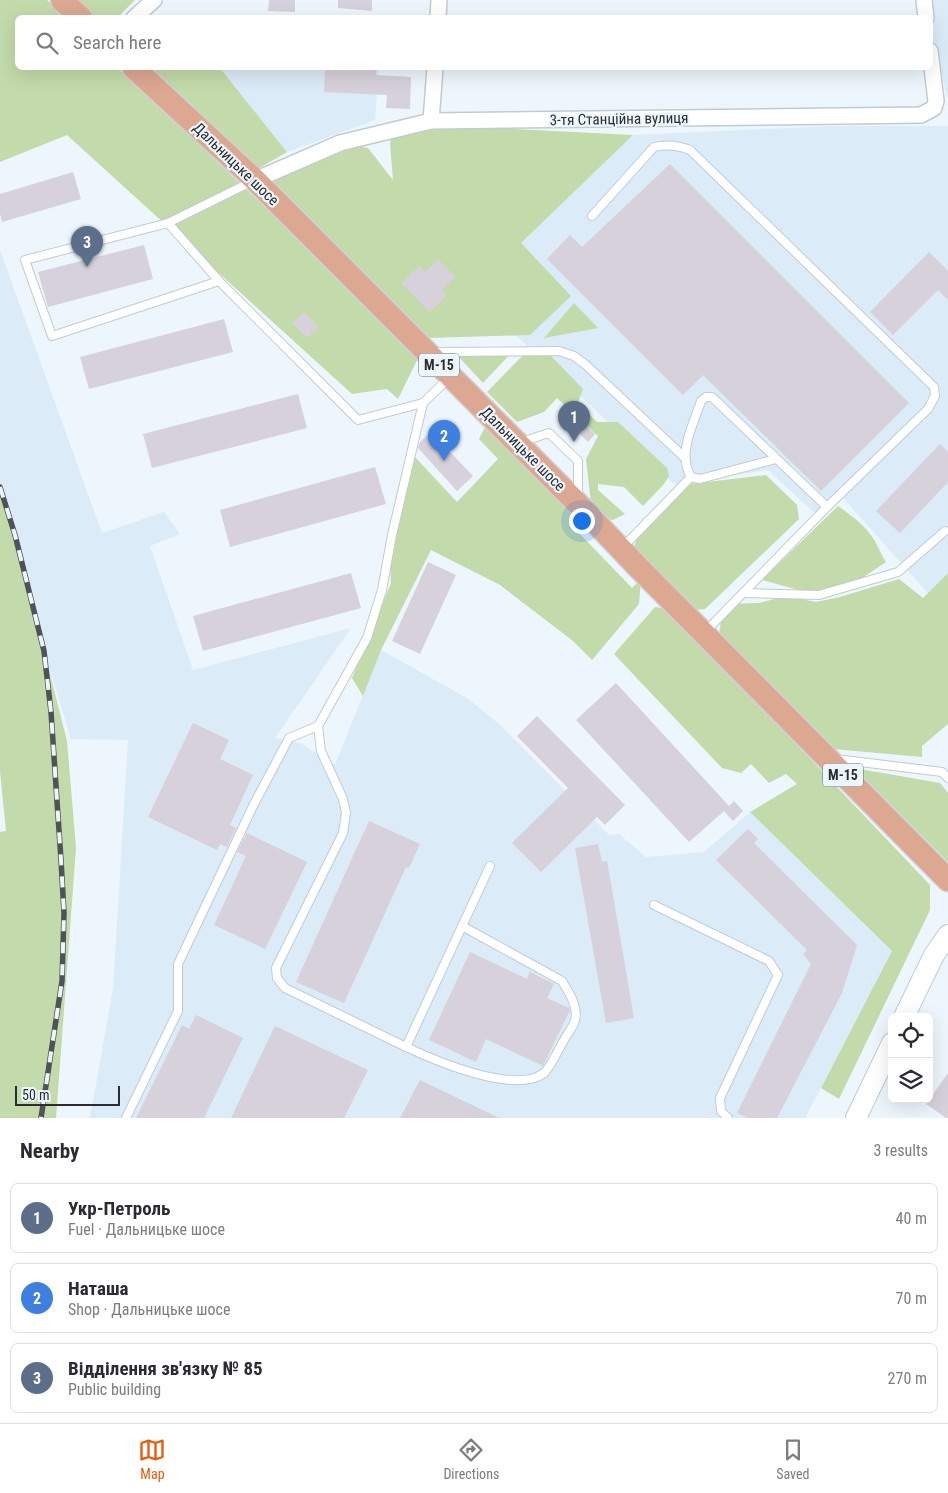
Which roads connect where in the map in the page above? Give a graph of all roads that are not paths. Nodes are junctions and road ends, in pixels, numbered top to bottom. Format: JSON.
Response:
{"nodes":[{"id":1,"x":62,"y":0,"type":"edge"},
{"id":2,"x":154,"y":0,"type":"edge"},
{"id":3,"x":439,"y":0,"type":"edge"},
{"id":4,"x":924,"y":0,"type":"edge"},
{"id":5,"x":78,"y":15,"type":"edge"},
{"id":6,"x":137,"y":15,"type":"edge"},
{"id":7,"x":438,"y":15,"type":"edge"},
{"id":8,"x":926,"y":15,"type":"edge"},
{"id":9,"x":136,"y":70,"type":"edge"},
{"id":10,"x":435,"y":70,"type":"edge"},
{"id":11,"x":932,"y":70,"type":"edge"},
{"id":12,"x":432,"y":121,"type":"junction"},
{"id":13,"x":254,"y":180,"type":"junction"},
{"id":14,"x":592,"y":216,"type":"dead end"},
{"id":15,"x":168,"y":223,"type":"junction"},
{"id":16,"x":219,"y":281,"type":"junction"},
{"id":17,"x":426,"y":352,"type":"junction"},
{"id":18,"x":451,"y":377,"type":"junction"},
{"id":19,"x":423,"y":403,"type":"junction"},
{"id":20,"x":518,"y":444,"type":"junction"},
{"id":21,"x":685,"y":458,"type":"junction"},
{"id":22,"x":776,"y":459,"type":"junction"},
{"id":23,"x":690,"y":477,"type":"junction"},
{"id":24,"x":578,"y":504,"type":"junction"},
{"id":25,"x":827,"y":507,"type":"junction"},
{"id":26,"x":946,"y":531,"type":"dead end"},
{"id":27,"x":621,"y":549,"type":"junction"},
{"id":28,"x":743,"y":593,"type":"junction"},
{"id":29,"x":704,"y":634,"type":"junction"},
{"id":30,"x":318,"y":726,"type":"junction"},
{"id":31,"x":826,"y":758,"type":"junction"},
{"id":32,"x":948,"y":778,"type":"edge"},
{"id":33,"x":490,"y":866,"type":"dead end"},
{"id":34,"x":948,"y":880,"type":"edge"},
{"id":35,"x":654,"y":905,"type":"dead end"},
{"id":36,"x":462,"y":926,"type":"junction"},
{"id":37,"x":948,"y":936,"type":"edge"},
{"id":38,"x":906,"y":1013,"type":"edge"},
{"id":39,"x":406,"y":1047,"type":"junction"},
{"id":40,"x":888,"y":1051,"type":"edge"},
{"id":41,"x":126,"y":1118,"type":"edge"},
{"id":42,"x":728,"y":1118,"type":"edge"},
{"id":43,"x":856,"y":1118,"type":"edge"}],
"edges":[{"from":1,"to":5,"type":"main road"},
{"from":2,"to":6,"type":"street"},
{"from":3,"to":7,"type":"street"},
{"from":4,"to":8,"type":"street"},
{"from":9,"to":13,"type":"main road","name":"Дальницьке шосе","number":"М-15"},
{"from":10,"to":12,"type":"street"},
{"from":11,"to":12,"type":"street","name":"3-тя Станційна вулиця"},
{"from":12,"to":13,"type":"street","name":"3-тя Станційна вулиця"},
{"from":13,"to":15,"type":"lane"},
{"from":13,"to":17,"type":"main road","name":"Дальницьке шосе","number":"М-15"},
{"from":14,"to":25,"type":"lane"},
{"from":15,"to":16,"type":"lane"},
{"from":15,"to":16,"type":"lane"},
{"from":16,"to":19,"type":"lane"},
{"from":17,"to":18,"type":"main road","name":"Дальницьке шосе","number":"М-15"},
{"from":17,"to":21,"type":"lane"},
{"from":18,"to":19,"type":"lane"},
{"from":18,"to":20,"type":"main road","name":"Дальницьке шосе","number":"М-15"},
{"from":19,"to":30,"type":"lane"},
{"from":20,"to":24,"type":"main road","name":"Дальницьке шосе","number":"М-15"},
{"from":20,"to":24,"type":"lane"},
{"from":21,"to":22,"type":"lane"},
{"from":21,"to":23,"type":"lane"},
{"from":22,"to":23,"type":"lane"},
{"from":22,"to":25,"type":"lane"},
{"from":23,"to":27,"type":"lane"},
{"from":24,"to":27,"type":"main road","name":"Дальницьке шосе","number":"М-15"},
{"from":25,"to":28,"type":"lane"},
{"from":26,"to":28,"type":"lane"},
{"from":27,"to":29,"type":"main road","name":"Дальницьке шосе","number":"М-15"},
{"from":28,"to":29,"type":"lane"},
{"from":29,"to":31,"type":"main road","name":"Дальницьке шосе","number":"М-15"},
{"from":30,"to":39,"type":"lane"},
{"from":30,"to":41,"type":"lane"},
{"from":31,"to":32,"type":"lane"},
{"from":31,"to":34,"type":"main road","name":"Дальницьке шосе","number":"М-15"},
{"from":33,"to":36,"type":"lane"},
{"from":35,"to":42,"type":"lane"},
{"from":36,"to":39,"type":"lane"},
{"from":36,"to":39,"type":"lane"},
{"from":37,"to":38,"type":"street"},
{"from":40,"to":43,"type":"street"}]}
